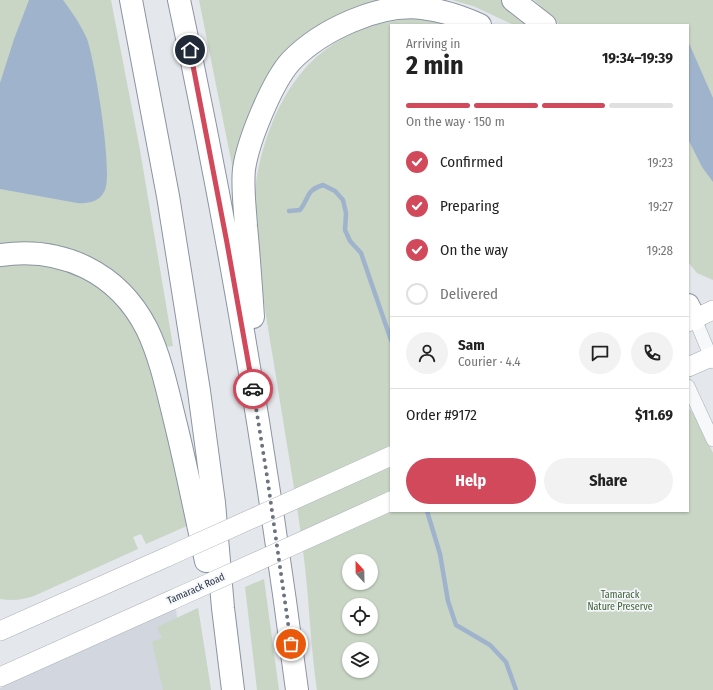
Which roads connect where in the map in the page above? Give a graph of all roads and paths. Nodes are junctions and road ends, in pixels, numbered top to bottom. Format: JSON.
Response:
{"nodes":[{"id":1,"x":131,"y":0,"type":"edge"},
{"id":2,"x":179,"y":0,"type":"edge"},
{"id":3,"x":513,"y":0,"type":"edge"},
{"id":4,"x":477,"y":24,"type":"edge"},
{"id":5,"x":545,"y":24,"type":"edge"},
{"id":6,"x":0,"y":254,"type":"edge"},
{"id":7,"x":696,"y":314,"type":"edge"},
{"id":8,"x":712,"y":358,"type":"edge"},
{"id":9,"x":689,"y":367,"type":"edge"},
{"id":10,"x":689,"y":388,"type":"edge"},
{"id":11,"x":713,"y":440,"type":"edge"},
{"id":12,"x":390,"y":456,"type":"edge"},
{"id":13,"x":267,"y":476,"type":"junction"},
{"id":14,"x":390,"y":501,"type":"edge"},
{"id":15,"x":0,"y":631,"type":"edge"},
{"id":16,"x":0,"y":677,"type":"edge"},
{"id":17,"x":232,"y":680,"type":"edge"},
{"id":18,"x":297,"y":690,"type":"edge"}],
"edges":[{"from":1,"to":17,"type":"highway"},
{"from":2,"to":13,"type":"highway"},
{"from":3,"to":5,"type":"highway"},
{"from":4,"to":13,"type":"highway"},
{"from":6,"to":17,"type":"highway"},
{"from":7,"to":8,"type":"street"},
{"from":8,"to":9,"type":"street"},
{"from":10,"to":11,"type":"street"},
{"from":12,"to":15,"type":"street","bridge":true},
{"from":13,"to":18,"type":"highway"},
{"from":14,"to":16,"type":"street","name":"Tamarack Road","bridge":true}]}
